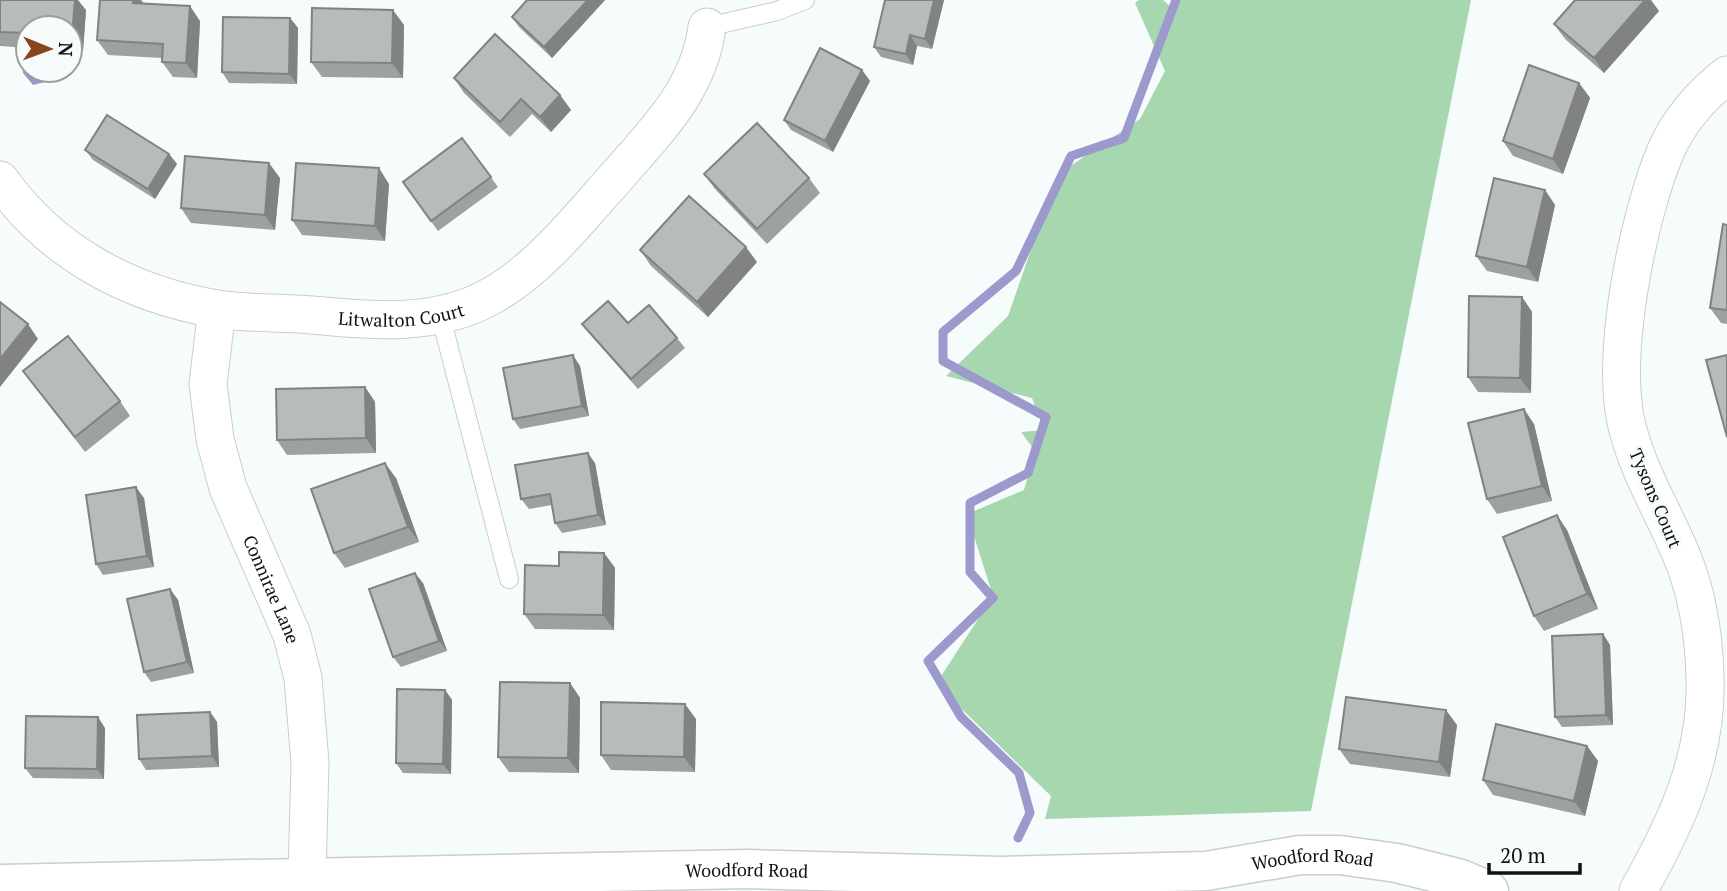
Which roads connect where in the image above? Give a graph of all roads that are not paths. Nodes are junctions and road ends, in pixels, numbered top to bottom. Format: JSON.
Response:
{"nodes":[{"id":1,"x":805,"y":0,"type":"edge"},
{"id":2,"x":706,"y":27,"type":"joint"},
{"id":3,"x":1727,"y":75,"type":"edge"},
{"id":4,"x":0,"y":180,"type":"edge"},
{"id":5,"x":217,"y":309,"type":"junction"},
{"id":6,"x":440,"y":314,"type":"junction"},
{"id":7,"x":509,"y":579,"type":"dead end"},
{"id":8,"x":307,"y":876,"type":"junction"},
{"id":9,"x":606,"y":881,"type":"edge"},
{"id":10,"x":0,"y":884,"type":"edge"},
{"id":11,"x":1489,"y":891,"type":"edge"},
{"id":12,"x":1638,"y":891,"type":"edge"}],
"edges":[{"from":1,"to":2,"type":"lane"},
{"from":2,"to":6,"type":"street","name":"Litwalton Court"},
{"from":3,"to":12,"type":"street","name":"Tysons Court"},
{"from":4,"to":5,"type":"street","name":"Litwalton Court"},
{"from":5,"to":6,"type":"street","name":"Litwalton Court"},
{"from":5,"to":8,"type":"street","name":"Connirae Lane"},
{"from":6,"to":7,"type":"lane"},
{"from":8,"to":9,"type":"street","name":"Woodford Road"},
{"from":8,"to":10,"type":"street","name":"Woodford Road"},
{"from":9,"to":11,"type":"street","name":"Woodford Road"}]}
